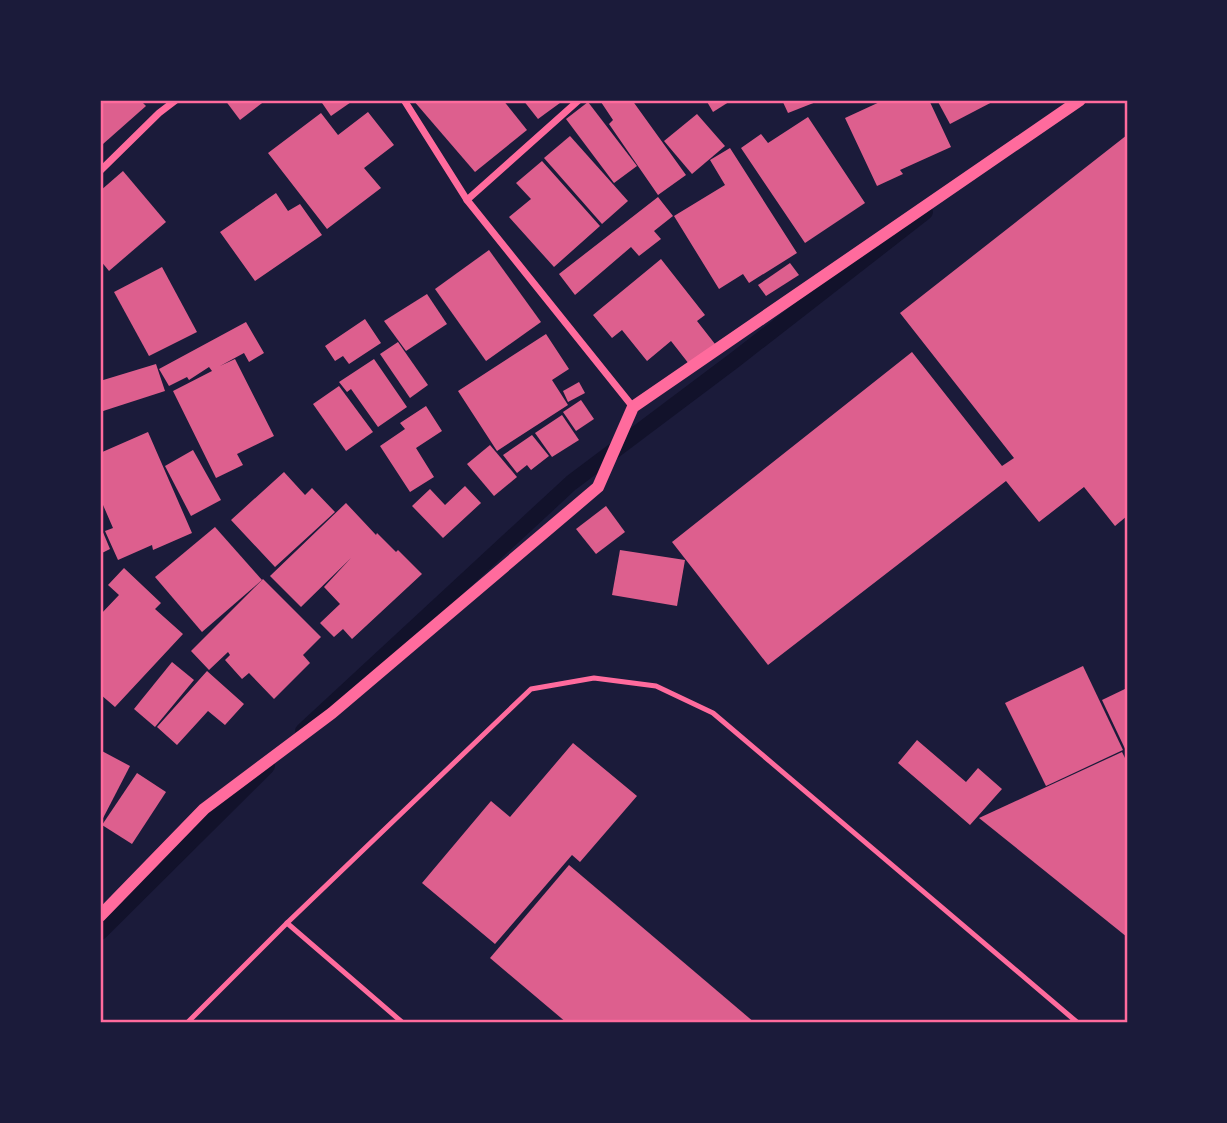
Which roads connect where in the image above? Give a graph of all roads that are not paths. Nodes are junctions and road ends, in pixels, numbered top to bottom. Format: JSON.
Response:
{"nodes":[{"id":1,"x":176,"y":100,"type":"edge"},
{"id":2,"x":404,"y":100,"type":"edge"},
{"id":3,"x":579,"y":100,"type":"edge"},
{"id":4,"x":1080,"y":100,"type":"edge"},
{"id":5,"x":100,"y":171,"type":"edge"},
{"id":6,"x":467,"y":200,"type":"junction"},
{"id":7,"x":633,"y":407,"type":"junction"},
{"id":8,"x":100,"y":916,"type":"edge"},
{"id":9,"x":287,"y":923,"type":"junction"},
{"id":10,"x":187,"y":1023,"type":"edge"},
{"id":11,"x":402,"y":1023,"type":"edge"},
{"id":12,"x":1078,"y":1023,"type":"edge"}],
"edges":[{"from":1,"to":5,"type":"street"},
{"from":2,"to":6,"type":"street"},
{"from":3,"to":6,"type":"street"},
{"from":4,"to":7,"type":"street"},
{"from":6,"to":7,"type":"street"},
{"from":7,"to":8,"type":"street"},
{"from":9,"to":10,"type":"lane"},
{"from":9,"to":11,"type":"lane"},
{"from":9,"to":12,"type":"lane"}]}
